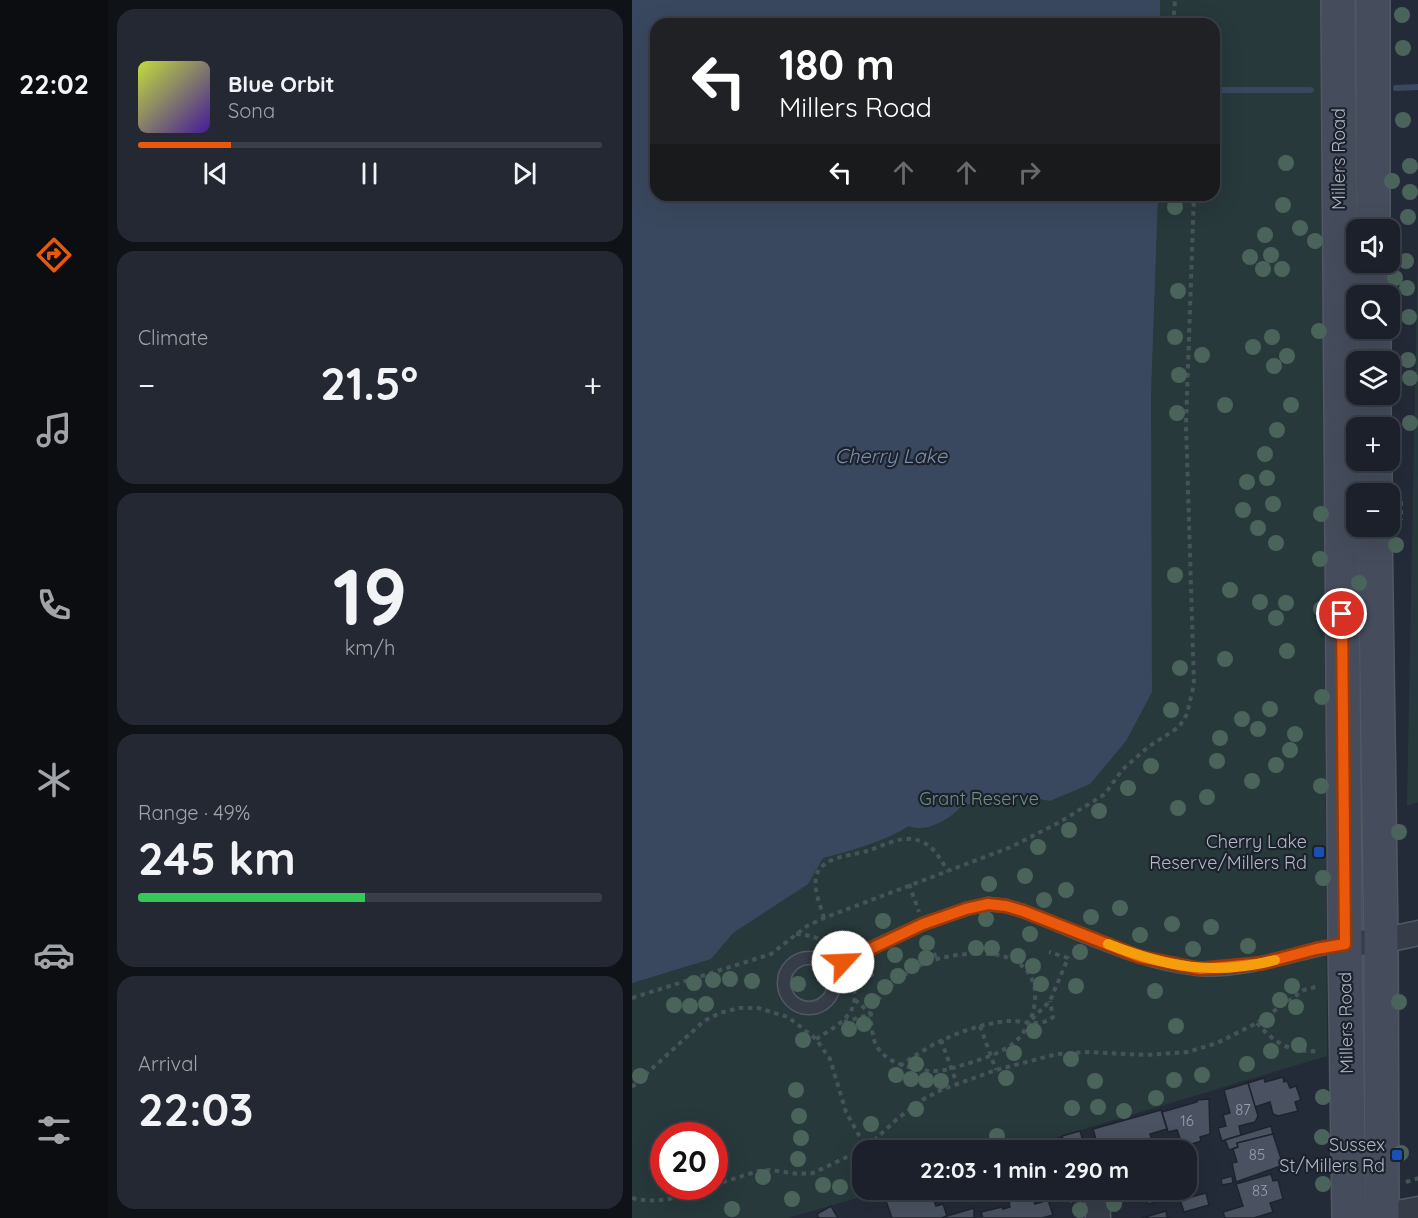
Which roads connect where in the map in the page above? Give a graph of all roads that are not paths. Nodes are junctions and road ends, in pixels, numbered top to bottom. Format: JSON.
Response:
{"nodes":[{"id":1,"x":1338,"y":0,"type":"edge"},
{"id":2,"x":1373,"y":0,"type":"edge"},
{"id":3,"x":1373,"y":219,"type":"edge"},
{"id":4,"x":1375,"y":537,"type":"edge"},
{"id":5,"x":1418,"y":933,"type":"edge"},
{"id":6,"x":1381,"y":941,"type":"junction"},
{"id":7,"x":1345,"y":944,"type":"junction"},
{"id":8,"x":828,"y":968,"type":"junction"},
{"id":9,"x":1094,"y":1200,"type":"edge"},
{"id":10,"x":1418,"y":1209,"type":"edge"},
{"id":11,"x":1382,"y":1215,"type":"edge"},
{"id":12,"x":1088,"y":1217,"type":"edge"},
{"id":13,"x":1349,"y":1218,"type":"edge"}],
"edges":[{"from":1,"to":7,"type":"main road","name":"Millers Road"},
{"from":2,"to":3,"type":"main road","name":"Millers Road"},
{"from":4,"to":6,"type":"main road","name":"Millers Road"},
{"from":5,"to":6,"type":"street"},
{"from":6,"to":7,"type":"street"},
{"from":6,"to":11,"type":"main road","name":"Millers Road"},
{"from":7,"to":8,"type":"lane"},
{"from":7,"to":13,"type":"main road","name":"Millers Road"},
{"from":8,"to":8,"type":"lane"},
{"from":9,"to":12,"type":"street"},
{"from":10,"to":11,"type":"street"}]}
